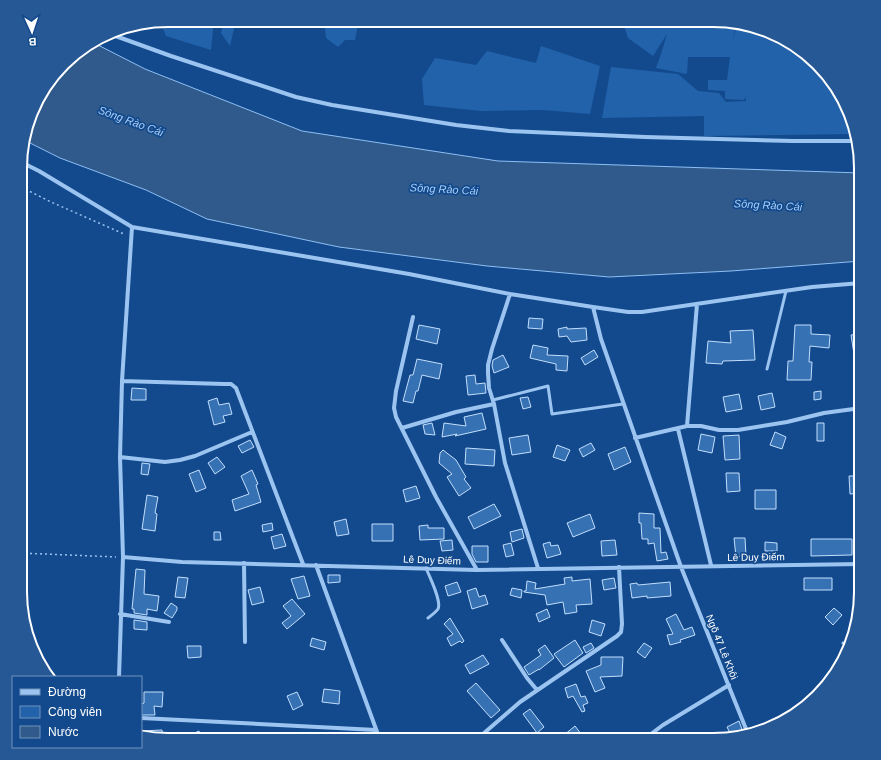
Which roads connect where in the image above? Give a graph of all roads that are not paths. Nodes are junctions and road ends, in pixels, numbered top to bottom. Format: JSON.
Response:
{"nodes":[{"id":1,"x":117,"y":37,"type":"edge"},
{"id":2,"x":851,"y":141,"type":"edge"},
{"id":3,"x":27,"y":165,"type":"edge"},
{"id":4,"x":132,"y":227,"type":"junction"},
{"id":5,"x":854,"y":284,"type":"edge"},
{"id":6,"x":786,"y":291,"type":"junction"},
{"id":7,"x":510,"y":294,"type":"junction"},
{"id":8,"x":697,"y":304,"type":"junction"},
{"id":9,"x":593,"y":307,"type":"junction"},
{"id":10,"x":413,"y":317,"type":"dead end"},
{"id":11,"x":767,"y":368,"type":"dead end"},
{"id":12,"x":122,"y":381,"type":"junction"},
{"id":13,"x":493,"y":402,"type":"junction"},
{"id":14,"x":623,"y":404,"type":"junction"},
{"id":15,"x":854,"y":409,"type":"edge"},
{"id":16,"x":688,"y":426,"type":"junction"},
{"id":17,"x":402,"y":428,"type":"junction"},
{"id":18,"x":678,"y":429,"type":"junction"},
{"id":19,"x":252,"y":432,"type":"junction"},
{"id":20,"x":635,"y":438,"type":"junction"},
{"id":21,"x":120,"y":457,"type":"junction"},
{"id":22,"x":123,"y":557,"type":"junction"},
{"id":23,"x":244,"y":563,"type":"junction"},
{"id":24,"x":303,"y":564,"type":"junction"},
{"id":25,"x":854,"y":564,"type":"edge"},
{"id":26,"x":316,"y":565,"type":"junction"},
{"id":27,"x":711,"y":565,"type":"junction"},
{"id":28,"x":619,"y":567,"type":"junction"},
{"id":29,"x":681,"y":567,"type":"junction"},
{"id":30,"x":426,"y":568,"type":"junction"},
{"id":31,"x":538,"y":568,"type":"junction"},
{"id":32,"x":477,"y":570,"type":"junction"},
{"id":33,"x":120,"y":614,"type":"junction"},
{"id":34,"x":428,"y":618,"type":"dead end"},
{"id":35,"x":169,"y":622,"type":"dead end"},
{"id":36,"x":502,"y":640,"type":"dead end"},
{"id":37,"x":245,"y":642,"type":"dead end"},
{"id":38,"x":119,"y":676,"type":"edge"},
{"id":39,"x":729,"y":685,"type":"junction"},
{"id":40,"x":537,"y":690,"type":"junction"},
{"id":41,"x":142,"y":718,"type":"edge"},
{"id":42,"x":746,"y":729,"type":"edge"},
{"id":43,"x":376,"y":730,"type":"junction"},
{"id":44,"x":377,"y":733,"type":"edge"},
{"id":45,"x":484,"y":733,"type":"edge"},
{"id":46,"x":652,"y":733,"type":"edge"}],
"edges":[{"from":1,"to":2,"type":"street"},
{"from":3,"to":4,"type":"street"},
{"from":4,"to":7,"type":"street"},
{"from":4,"to":12,"type":"street"},
{"from":5,"to":6,"type":"street"},
{"from":6,"to":8,"type":"street"},
{"from":6,"to":11,"type":"lane"},
{"from":7,"to":9,"type":"street"},
{"from":7,"to":13,"type":"street"},
{"from":8,"to":9,"type":"street"},
{"from":8,"to":16,"type":"street"},
{"from":9,"to":14,"type":"street","name":"Ngõ 47 Lê Khôi"},
{"from":10,"to":17,"type":"street"},
{"from":12,"to":19,"type":"street"},
{"from":12,"to":21,"type":"street"},
{"from":13,"to":14,"type":"lane"},
{"from":13,"to":17,"type":"street"},
{"from":13,"to":31,"type":"street"},
{"from":14,"to":20,"type":"street","name":"Ngõ 47 Lê Khôi"},
{"from":15,"to":16,"type":"street"},
{"from":16,"to":18,"type":"street"},
{"from":17,"to":32,"type":"street"},
{"from":18,"to":20,"type":"street"},
{"from":18,"to":27,"type":"street"},
{"from":19,"to":21,"type":"street"},
{"from":19,"to":24,"type":"street"},
{"from":20,"to":29,"type":"street","name":"Ngõ 47 Lê Khôi"},
{"from":21,"to":22,"type":"street"},
{"from":22,"to":23,"type":"street","name":"Lê Duy Điếm"},
{"from":22,"to":33,"type":"street"},
{"from":23,"to":24,"type":"street","name":"Lê Duy Điếm"},
{"from":23,"to":37,"type":"street"},
{"from":24,"to":26,"type":"street","name":"Lê Duy Điếm"},
{"from":25,"to":27,"type":"street","name":"Lê Duy Điếm"},
{"from":26,"to":30,"type":"street","name":"Lê Duy Điếm"},
{"from":26,"to":43,"type":"street"},
{"from":27,"to":29,"type":"street","name":"Lê Duy Điếm"},
{"from":28,"to":29,"type":"street","name":"Lê Duy Điếm"},
{"from":28,"to":31,"type":"street","name":"Lê Duy Điếm"},
{"from":28,"to":40,"type":"street"},
{"from":29,"to":39,"type":"street","name":"Ngõ 47 Lê Khôi"},
{"from":30,"to":32,"type":"street","name":"Lê Duy Điếm"},
{"from":30,"to":34,"type":"lane"},
{"from":31,"to":32,"type":"street","name":"Lê Duy Điếm"},
{"from":33,"to":35,"type":"street"},
{"from":33,"to":38,"type":"street"},
{"from":36,"to":40,"type":"street"},
{"from":39,"to":42,"type":"street","name":"Ngõ 47 Lê Khôi"},
{"from":39,"to":46,"type":"street"},
{"from":40,"to":45,"type":"street"},
{"from":41,"to":43,"type":"street"},
{"from":43,"to":44,"type":"street"}]}
